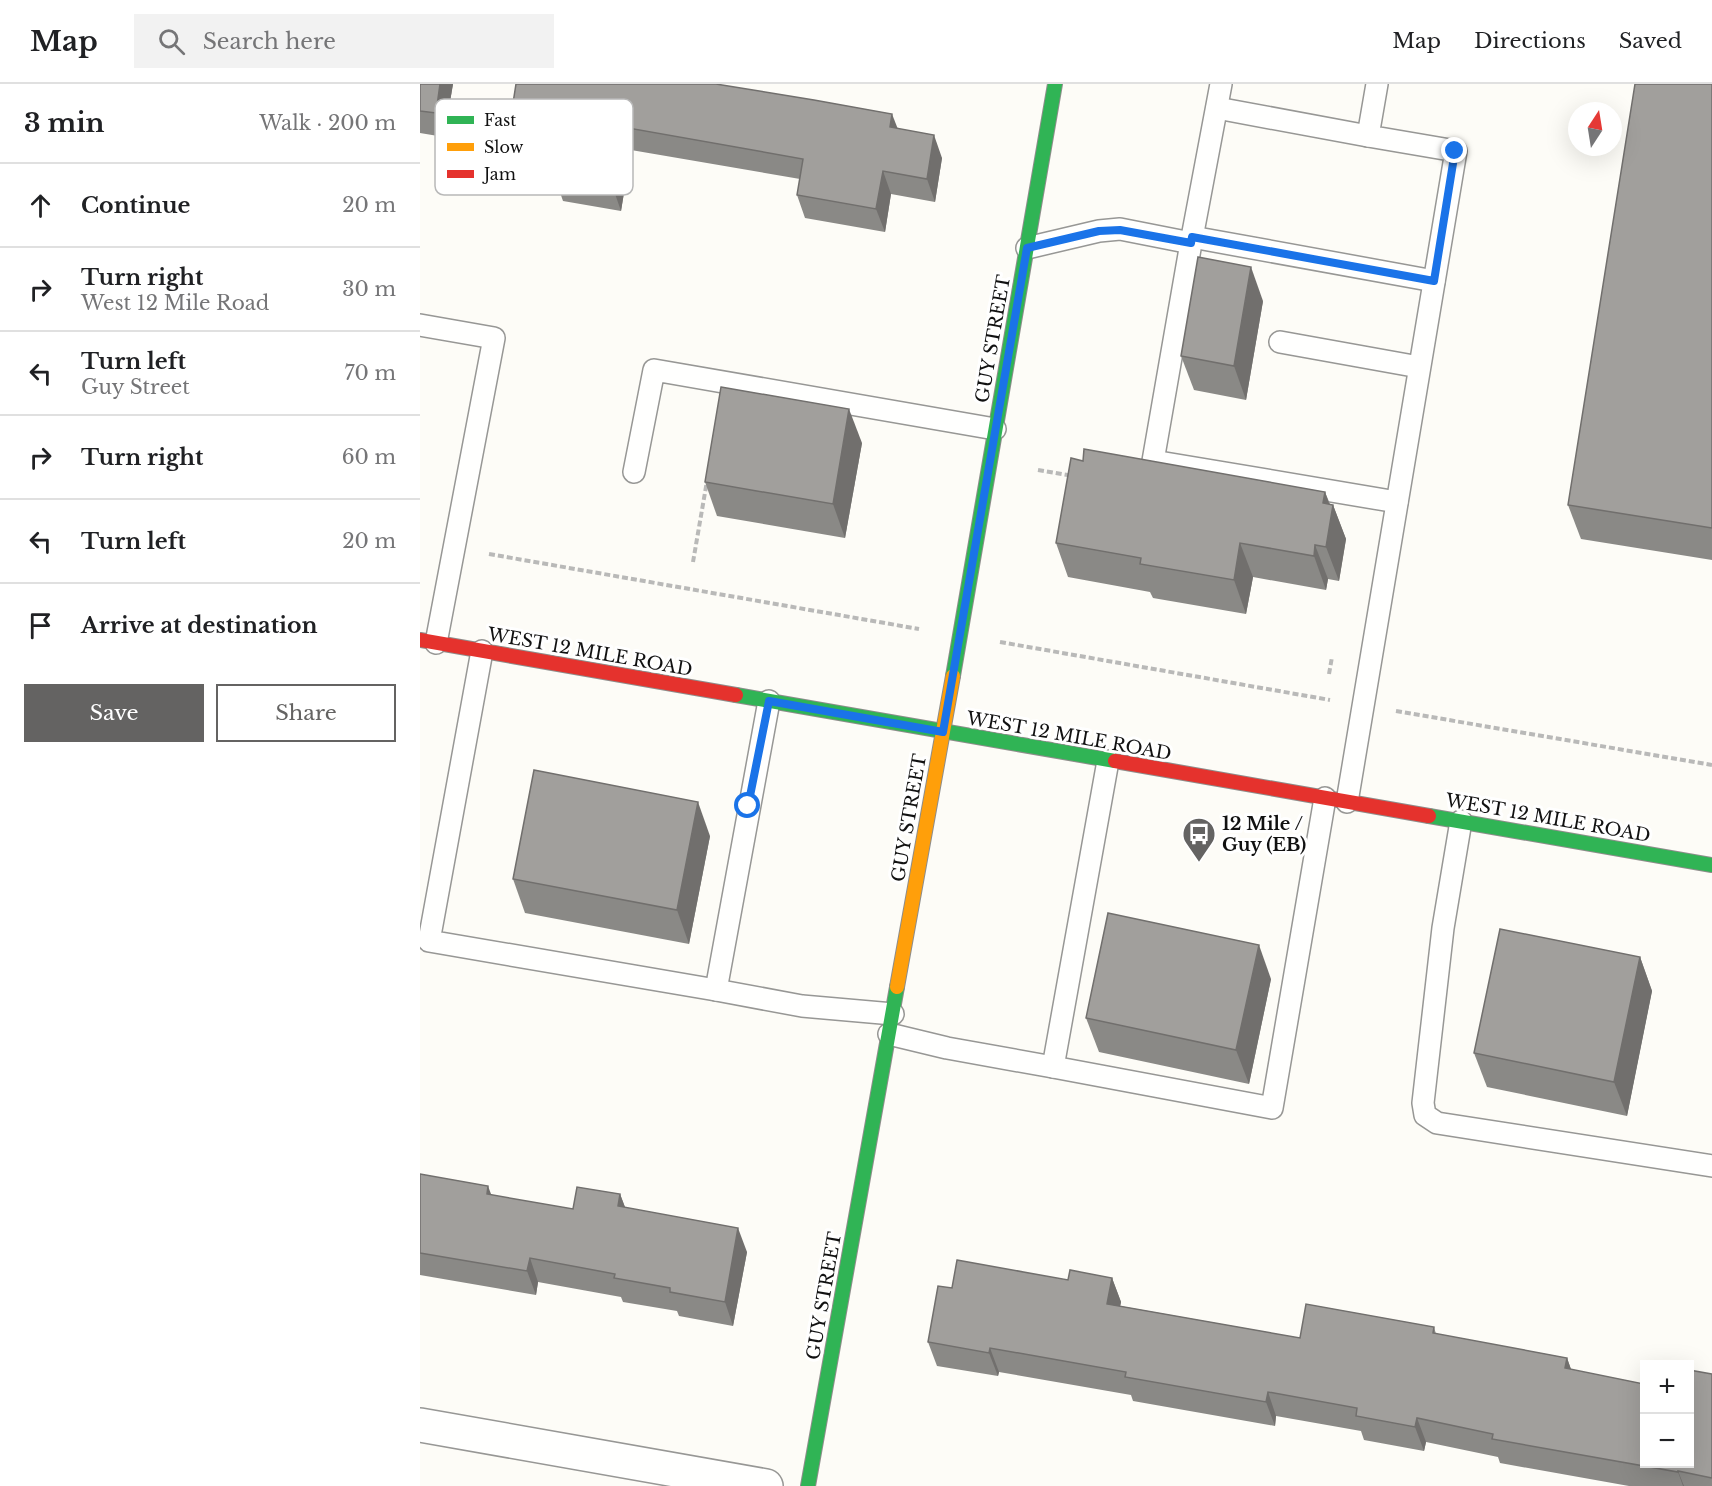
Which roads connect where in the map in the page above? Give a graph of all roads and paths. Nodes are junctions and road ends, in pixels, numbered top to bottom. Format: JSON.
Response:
{"nodes":[{"id":1,"x":1055,"y":84,"type":"edge"},
{"id":2,"x":1221,"y":84,"type":"edge"},
{"id":3,"x":1377,"y":84,"type":"edge"},
{"id":4,"x":1217,"y":108,"type":"junction"},
{"id":5,"x":1368,"y":136,"type":"junction"},
{"id":6,"x":1192,"y":240,"type":"junction"},
{"id":7,"x":1027,"y":248,"type":"junction"},
{"id":8,"x":1434,"y":281,"type":"junction"},
{"id":9,"x":420,"y":325,"type":"edge"},
{"id":10,"x":1280,"y":342,"type":"dead end"},
{"id":11,"x":1419,"y":367,"type":"junction"},
{"id":12,"x":995,"y":429,"type":"junction"},
{"id":13,"x":1038,"y":470,"type":"dead end"},
{"id":14,"x":634,"y":472,"type":"dead end"},
{"id":15,"x":708,"y":472,"type":"edge"},
{"id":16,"x":1084,"y":478,"type":"edge"},
{"id":17,"x":1397,"y":502,"type":"junction"},
{"id":18,"x":455,"y":548,"type":"junction"},
{"id":19,"x":693,"y":562,"type":"dead end"},
{"id":20,"x":912,"y":628,"type":"dead end"},
{"id":21,"x":428,"y":642,"type":"edge"},
{"id":22,"x":482,"y":651,"type":"junction"},
{"id":23,"x":1333,"y":652,"type":"dead end"},
{"id":24,"x":1329,"y":674,"type":"dead end"},
{"id":25,"x":769,"y":701,"type":"junction"},
{"id":26,"x":943,"y":732,"type":"junction"},
{"id":27,"x":1108,"y":761,"type":"junction"},
{"id":28,"x":1325,"y":798,"type":"junction"},
{"id":29,"x":1347,"y":802,"type":"junction"},
{"id":30,"x":1461,"y":821,"type":"junction"},
{"id":31,"x":1712,"y":865,"type":"edge"},
{"id":32,"x":716,"y":990,"type":"junction"},
{"id":33,"x":891,"y":1024,"type":"junction"},
{"id":34,"x":1053,"y":1067,"type":"junction"},
{"id":35,"x":1712,"y":1166,"type":"edge"},
{"id":36,"x":420,"y":1425,"type":"edge"},
{"id":37,"x":766,"y":1486,"type":"edge"},
{"id":38,"x":808,"y":1486,"type":"edge"}],
"edges":[{"from":1,"to":7,"type":"street","name":"GUY STREET"},
{"from":2,"to":4,"type":"lane"},
{"from":3,"to":5,"type":"lane"},
{"from":4,"to":5,"type":"lane"},
{"from":4,"to":6,"type":"lane"},
{"from":5,"to":8,"type":"lane"},
{"from":6,"to":7,"type":"lane"},
{"from":6,"to":8,"type":"lane"},
{"from":6,"to":17,"type":"lane"},
{"from":7,"to":12,"type":"street","name":"GUY STREET"},
{"from":8,"to":11,"type":"lane"},
{"from":9,"to":18,"type":"lane"},
{"from":10,"to":11,"type":"lane"},
{"from":11,"to":17,"type":"lane"},
{"from":12,"to":14,"type":"lane"},
{"from":12,"to":26,"type":"street","name":"GUY STREET"},
{"from":13,"to":16,"type":"path"},
{"from":15,"to":19,"type":"path"},
{"from":17,"to":29,"type":"lane"},
{"from":18,"to":20,"type":"path"},
{"from":18,"to":21,"type":"lane"},
{"from":21,"to":22,"type":"street","name":"WEST 12 MILE ROAD"},
{"from":22,"to":25,"type":"street","name":"WEST 12 MILE ROAD"},
{"from":22,"to":32,"type":"lane"},
{"from":23,"to":24,"type":"path"},
{"from":25,"to":26,"type":"street","name":"WEST 12 MILE ROAD"},
{"from":25,"to":32,"type":"lane"},
{"from":26,"to":27,"type":"street","name":"WEST 12 MILE ROAD"},
{"from":26,"to":33,"type":"street","name":"GUY STREET"},
{"from":27,"to":28,"type":"street","name":"WEST 12 MILE ROAD"},
{"from":27,"to":34,"type":"lane"},
{"from":28,"to":29,"type":"street","name":"WEST 12 MILE ROAD"},
{"from":28,"to":34,"type":"lane"},
{"from":29,"to":30,"type":"street","name":"WEST 12 MILE ROAD"},
{"from":30,"to":31,"type":"street","name":"WEST 12 MILE ROAD"},
{"from":30,"to":35,"type":"lane"},
{"from":32,"to":33,"type":"lane"},
{"from":33,"to":34,"type":"lane"},
{"from":33,"to":38,"type":"street","name":"GUY STREET"},
{"from":36,"to":37,"type":"street"}]}
